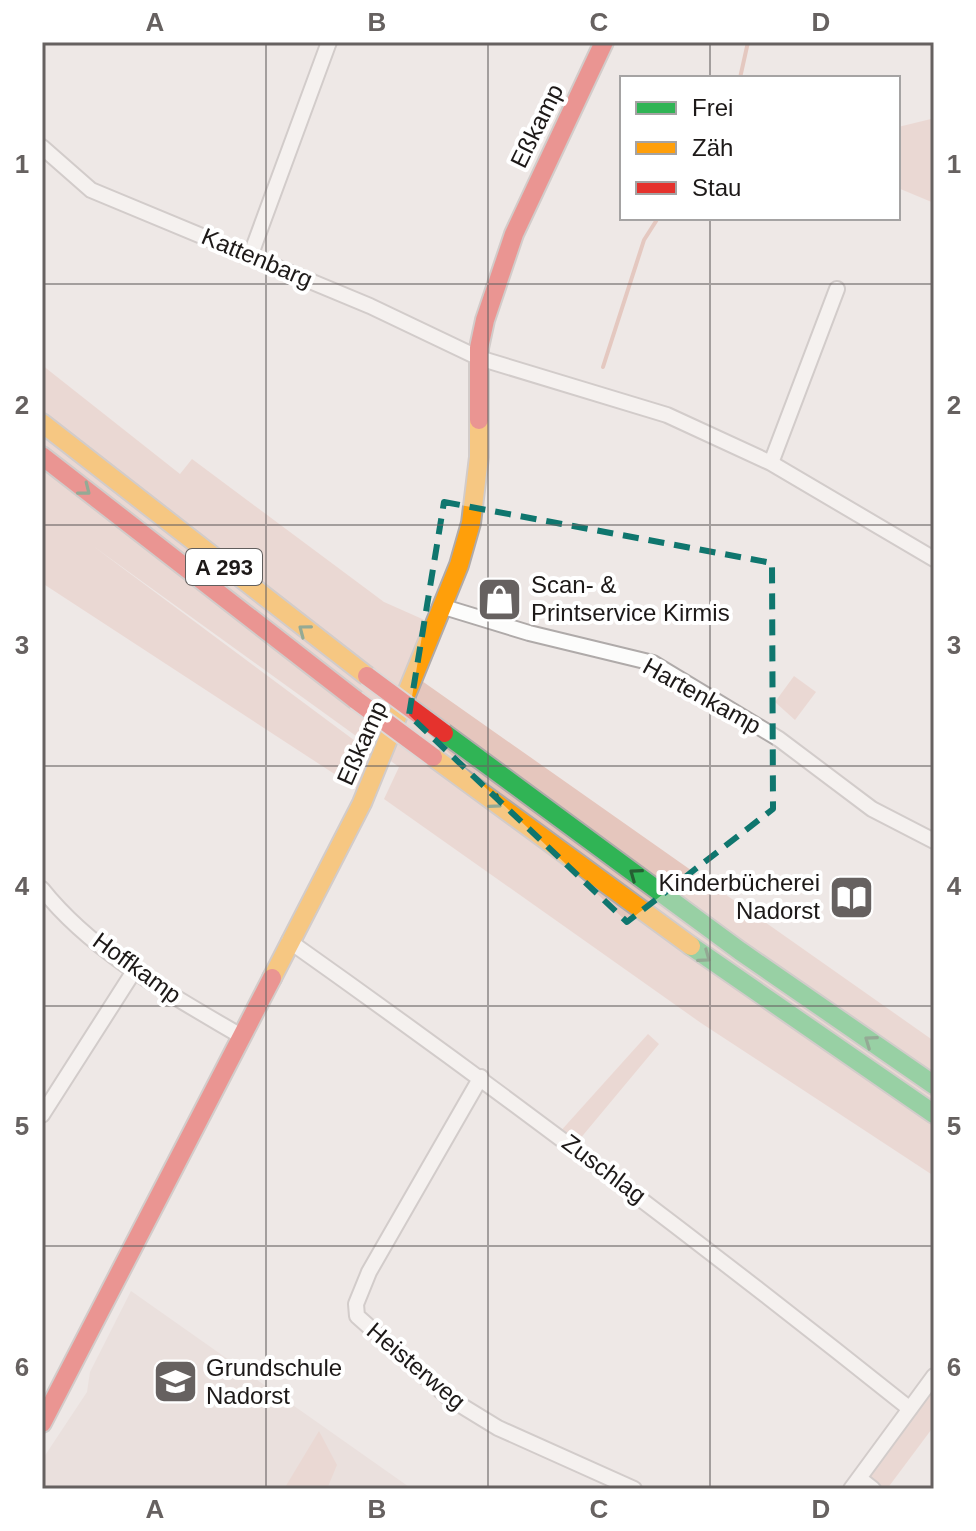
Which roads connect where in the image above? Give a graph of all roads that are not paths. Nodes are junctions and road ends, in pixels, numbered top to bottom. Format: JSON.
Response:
{"nodes":[{"id":1,"x":329,"y":42,"type":"edge"},
{"id":2,"x":604,"y":42,"type":"edge"},
{"id":3,"x":42,"y":147,"type":"edge"},
{"id":4,"x":251,"y":254,"type":"junction"},
{"id":5,"x":837,"y":289,"type":"dead end"},
{"id":6,"x":479,"y":358,"type":"junction"},
{"id":7,"x":42,"y":423,"type":"edge"},
{"id":8,"x":42,"y":456,"type":"edge"},
{"id":9,"x":771,"y":463,"type":"junction"},
{"id":10,"x":934,"y":559,"type":"edge"},
{"id":11,"x":444,"y":607,"type":"junction"},
{"id":12,"x":934,"y":841,"type":"edge"},
{"id":13,"x":42,"y":889,"type":"edge"},
{"id":14,"x":289,"y":941,"type":"junction"},
{"id":15,"x":134,"y":971,"type":"junction"},
{"id":16,"x":241,"y":1036,"type":"junction"},
{"id":17,"x":481,"y":1077,"type":"junction"},
{"id":18,"x":934,"y":1085,"type":"edge"},
{"id":19,"x":934,"y":1114,"type":"edge"},
{"id":20,"x":42,"y":1115,"type":"edge"},
{"id":21,"x":934,"y":1376,"type":"edge"},
{"id":22,"x":910,"y":1409,"type":"junction"},
{"id":23,"x":42,"y":1423,"type":"edge"},
{"id":24,"x":855,"y":1484,"type":"edge"},
{"id":25,"x":634,"y":1489,"type":"edge"},
{"id":26,"x":873,"y":1489,"type":"edge"}],
"edges":[{"from":1,"to":4,"type":"street"},
{"from":2,"to":6,"type":"main road","name":"Eßkamp"},
{"from":3,"to":4,"type":"street","name":"Kattenbarg"},
{"from":4,"to":6,"type":"street","name":"Kattenbarg"},
{"from":5,"to":9,"type":"street"},
{"from":6,"to":9,"type":"street","name":"Kattenbarg"},
{"from":6,"to":11,"type":"main road","name":"Eßkamp"},
{"from":18,"to":7,"type":"main road","number":"A 293","one_way":true,"bridge":true},
{"from":8,"to":19,"type":"main road","number":"A 293","one_way":true,"bridge":true},
{"from":9,"to":10,"type":"street","name":"Kattenbarg"},
{"from":11,"to":12,"type":"street","name":"Hartenkamp"},
{"from":11,"to":14,"type":"main road","name":"Eßkamp"},
{"from":13,"to":15,"type":"street","name":"Hoffkamp"},
{"from":14,"to":16,"type":"main road","name":"Eßkamp"},
{"from":14,"to":17,"type":"street","name":"Zuschlag"},
{"from":15,"to":16,"type":"street","name":"Hoffkamp"},
{"from":15,"to":20,"type":"street"},
{"from":16,"to":23,"type":"main road","name":"Eßkamp"},
{"from":17,"to":22,"type":"street","name":"Zuschlag"},
{"from":17,"to":25,"type":"street","name":"Heisterweg"},
{"from":21,"to":22,"type":"street"},
{"from":22,"to":24,"type":"street"},
{"from":24,"to":26,"type":"street"}]}
